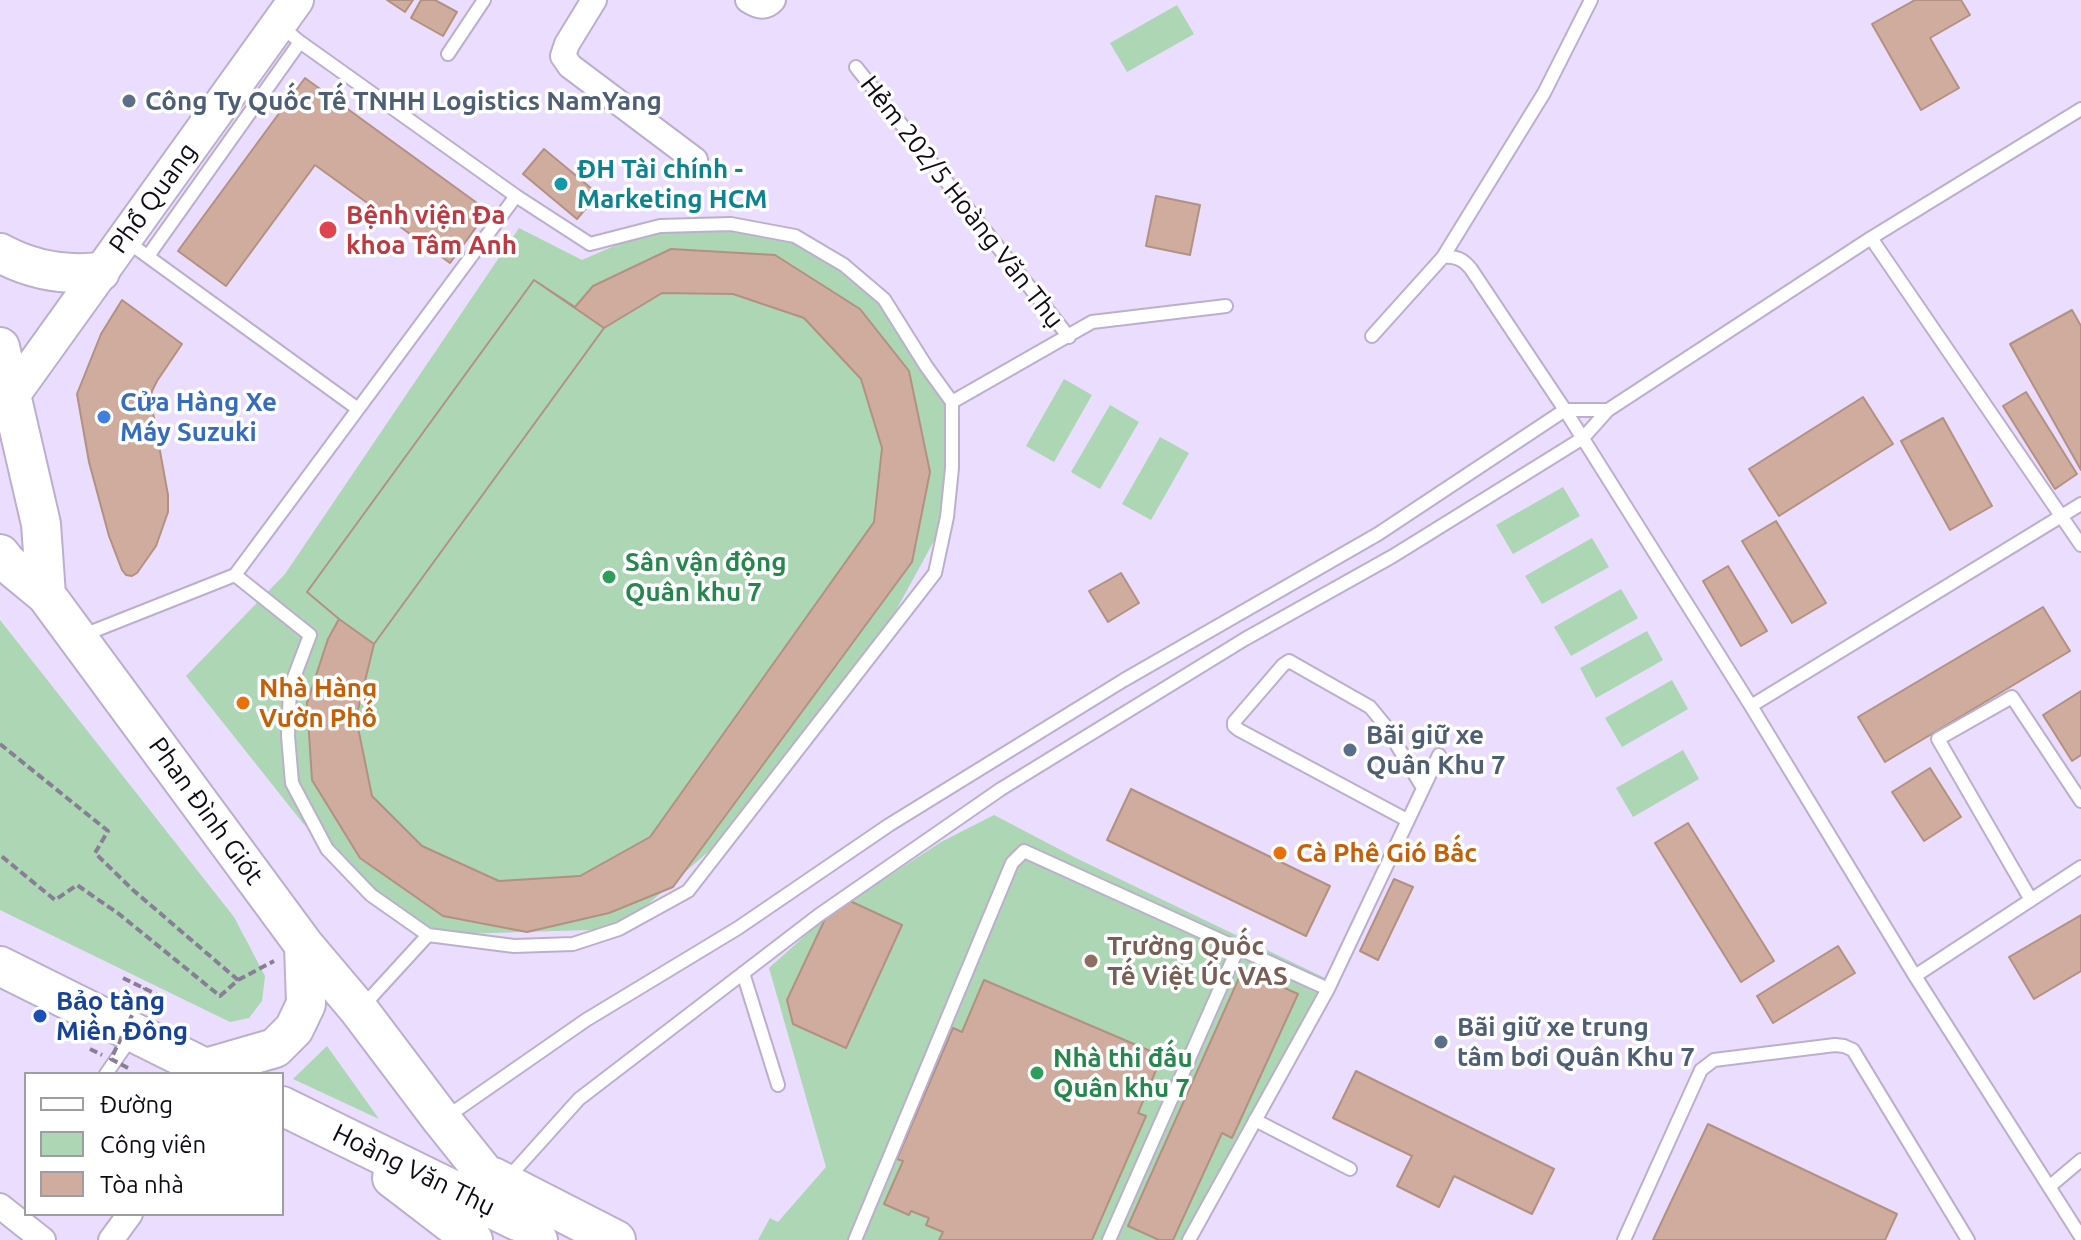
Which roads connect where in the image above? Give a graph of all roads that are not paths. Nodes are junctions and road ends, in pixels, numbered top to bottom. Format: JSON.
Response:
{"nodes":[{"id":1,"x":484,"y":0,"type":"edge"},
{"id":2,"x":594,"y":0,"type":"edge"},
{"id":3,"x":748,"y":0,"type":"edge"},
{"id":4,"x":773,"y":0,"type":"edge"},
{"id":5,"x":1591,"y":0,"type":"edge"},
{"id":6,"x":292,"y":22,"type":"edge"},
{"id":7,"x":448,"y":54,"type":"dead end"},
{"id":8,"x":856,"y":67,"type":"dead end"},
{"id":9,"x":2081,"y":109,"type":"edge"},
{"id":10,"x":695,"y":160,"type":"dead end"},
{"id":11,"x":516,"y":196,"type":"junction"},
{"id":12,"x":1871,"y":238,"type":"junction"},
{"id":13,"x":136,"y":248,"type":"junction"},
{"id":14,"x":0,"y":253,"type":"edge"},
{"id":15,"x":1443,"y":257,"type":"junction"},
{"id":16,"x":100,"y":272,"type":"junction"},
{"id":17,"x":1226,"y":306,"type":"dead end"},
{"id":18,"x":1372,"y":336,"type":"dead end"},
{"id":19,"x":1069,"y":337,"type":"junction"},
{"id":20,"x":0,"y":347,"type":"edge"},
{"id":21,"x":11,"y":397,"type":"junction"},
{"id":22,"x":952,"y":402,"type":"junction"},
{"id":23,"x":358,"y":409,"type":"junction"},
{"id":24,"x":1565,"y":410,"type":"junction"},
{"id":25,"x":1608,"y":410,"type":"junction"},
{"id":26,"x":1583,"y":438,"type":"junction"},
{"id":27,"x":2081,"y":504,"type":"edge"},
{"id":28,"x":2062,"y":516,"type":"junction"},
{"id":29,"x":2081,"y":545,"type":"edge"},
{"id":30,"x":0,"y":554,"type":"edge"},
{"id":31,"x":235,"y":575,"type":"junction"},
{"id":32,"x":46,"y":595,"type":"junction"},
{"id":33,"x":77,"y":637,"type":"junction"},
{"id":34,"x":1751,"y":706,"type":"junction"},
{"id":35,"x":1439,"y":755,"type":"dead end"},
{"id":36,"x":1423,"y":788,"type":"junction"},
{"id":37,"x":2081,"y":801,"type":"edge"},
{"id":38,"x":1407,"y":820,"type":"junction"},
{"id":39,"x":2081,"y":867,"type":"edge"},
{"id":40,"x":2031,"y":900,"type":"junction"},
{"id":41,"x":428,"y":935,"type":"junction"},
{"id":42,"x":304,"y":945,"type":"junction"},
{"id":43,"x":1238,"y":948,"type":"junction"},
{"id":44,"x":0,"y":966,"type":"edge"},
{"id":45,"x":743,"y":973,"type":"junction"},
{"id":46,"x":1915,"y":976,"type":"junction"},
{"id":47,"x":1328,"y":989,"type":"junction"},
{"id":48,"x":359,"y":1010,"type":"junction"},
{"id":49,"x":131,"y":1050,"type":"junction"},
{"id":50,"x":211,"y":1071,"type":"edge"},
{"id":51,"x":108,"y":1072,"type":"edge"},
{"id":52,"x":778,"y":1085,"type":"dead end"},
{"id":53,"x":284,"y":1107,"type":"edge"},
{"id":54,"x":442,"y":1120,"type":"junction"},
{"id":55,"x":1255,"y":1120,"type":"junction"},
{"id":56,"x":315,"y":1122,"type":"junction"},
{"id":57,"x":2081,"y":1160,"type":"edge"},
{"id":58,"x":1350,"y":1169,"type":"dead end"},
{"id":59,"x":494,"y":1177,"type":"junction"},
{"id":60,"x":2049,"y":1187,"type":"junction"},
{"id":61,"x":0,"y":1206,"type":"edge"},
{"id":62,"x":129,"y":1216,"type":"edge"},
{"id":63,"x":539,"y":1235,"type":"edge"},
{"id":64,"x":2081,"y":1237,"type":"edge"},
{"id":65,"x":1966,"y":1239,"type":"edge"},
{"id":66,"x":43,"y":1240,"type":"edge"},
{"id":67,"x":111,"y":1240,"type":"edge"},
{"id":68,"x":473,"y":1240,"type":"edge"},
{"id":69,"x":616,"y":1240,"type":"edge"},
{"id":70,"x":855,"y":1240,"type":"edge"},
{"id":71,"x":1109,"y":1240,"type":"edge"},
{"id":72,"x":1189,"y":1240,"type":"edge"},
{"id":73,"x":1624,"y":1240,"type":"edge"}],
"edges":[{"from":1,"to":7,"type":"lane"},
{"from":2,"to":10,"type":"street"},
{"from":3,"to":4,"type":"street"},
{"from":5,"to":15,"type":"lane"},
{"from":6,"to":11,"type":"lane"},
{"from":6,"to":13,"type":"main road","name":"Phổ Quang"},
{"from":8,"to":19,"type":"lane","name":"Hẻm 202/5 Hoàng Văn Thụ"},
{"from":9,"to":12,"type":"lane"},
{"from":11,"to":22,"type":"lane"},
{"from":11,"to":23,"type":"lane"},
{"from":12,"to":25,"type":"lane"},
{"from":12,"to":28,"type":"lane"},
{"from":13,"to":16,"type":"main road","name":"Phổ Quang"},
{"from":13,"to":23,"type":"lane"},
{"from":14,"to":16,"type":"main road"},
{"from":15,"to":18,"type":"lane"},
{"from":15,"to":24,"type":"lane"},
{"from":16,"to":21,"type":"main road","name":"Phổ Quang"},
{"from":17,"to":19,"type":"lane"},
{"from":19,"to":22,"type":"lane"},
{"from":20,"to":21,"type":"main road"},
{"from":21,"to":32,"type":"main road"},
{"from":22,"to":41,"type":"lane"},
{"from":23,"to":31,"type":"lane"},
{"from":24,"to":25,"type":"lane"},
{"from":24,"to":26,"type":"lane"},
{"from":24,"to":54,"type":"lane"},
{"from":25,"to":26,"type":"lane"},
{"from":26,"to":34,"type":"lane"},
{"from":26,"to":45,"type":"lane"},
{"from":27,"to":28,"type":"lane"},
{"from":28,"to":29,"type":"lane"},
{"from":28,"to":34,"type":"lane"},
{"from":30,"to":32,"type":"main road","name":"Phan Đình Giót"},
{"from":31,"to":33,"type":"lane"},
{"from":31,"to":41,"type":"lane"},
{"from":32,"to":33,"type":"main road","name":"Phan Đình Giót"},
{"from":33,"to":42,"type":"main road","name":"Phan Đình Giót"},
{"from":34,"to":46,"type":"lane"},
{"from":35,"to":36,"type":"lane"},
{"from":36,"to":38,"type":"lane"},
{"from":36,"to":38,"type":"lane"},
{"from":37,"to":40,"type":"lane"},
{"from":38,"to":47,"type":"lane"},
{"from":39,"to":40,"type":"lane"},
{"from":40,"to":46,"type":"lane"},
{"from":41,"to":48,"type":"lane"},
{"from":42,"to":48,"type":"main road","name":"Phan Đình Giót"},
{"from":42,"to":50,"type":"main road"},
{"from":43,"to":47,"type":"lane"},
{"from":43,"to":70,"type":"lane"},
{"from":43,"to":71,"type":"lane"},
{"from":44,"to":49,"type":"main road"},
{"from":45,"to":52,"type":"lane"},
{"from":45,"to":59,"type":"lane"},
{"from":46,"to":60,"type":"lane"},
{"from":47,"to":55,"type":"lane"},
{"from":48,"to":54,"type":"main road","name":"Phan Đình Giót"},
{"from":49,"to":50,"type":"main road"},
{"from":49,"to":51,"type":"lane"},
{"from":53,"to":56,"type":"main road"},
{"from":54,"to":59,"type":"main road","name":"Phan Đình Giót"},
{"from":55,"to":58,"type":"lane"},
{"from":55,"to":72,"type":"lane"},
{"from":56,"to":63,"type":"main road","name":"Hoàng Văn Thụ"},
{"from":56,"to":68,"type":"main road"},
{"from":57,"to":60,"type":"lane"},
{"from":59,"to":63,"type":"main road","name":"Phan Đình Giót"},
{"from":59,"to":69,"type":"main road","name":"Hoàng Văn Thụ"},
{"from":60,"to":64,"type":"lane"},
{"from":61,"to":66,"type":"street"},
{"from":62,"to":67,"type":"street"},
{"from":65,"to":73,"type":"lane"}]}
